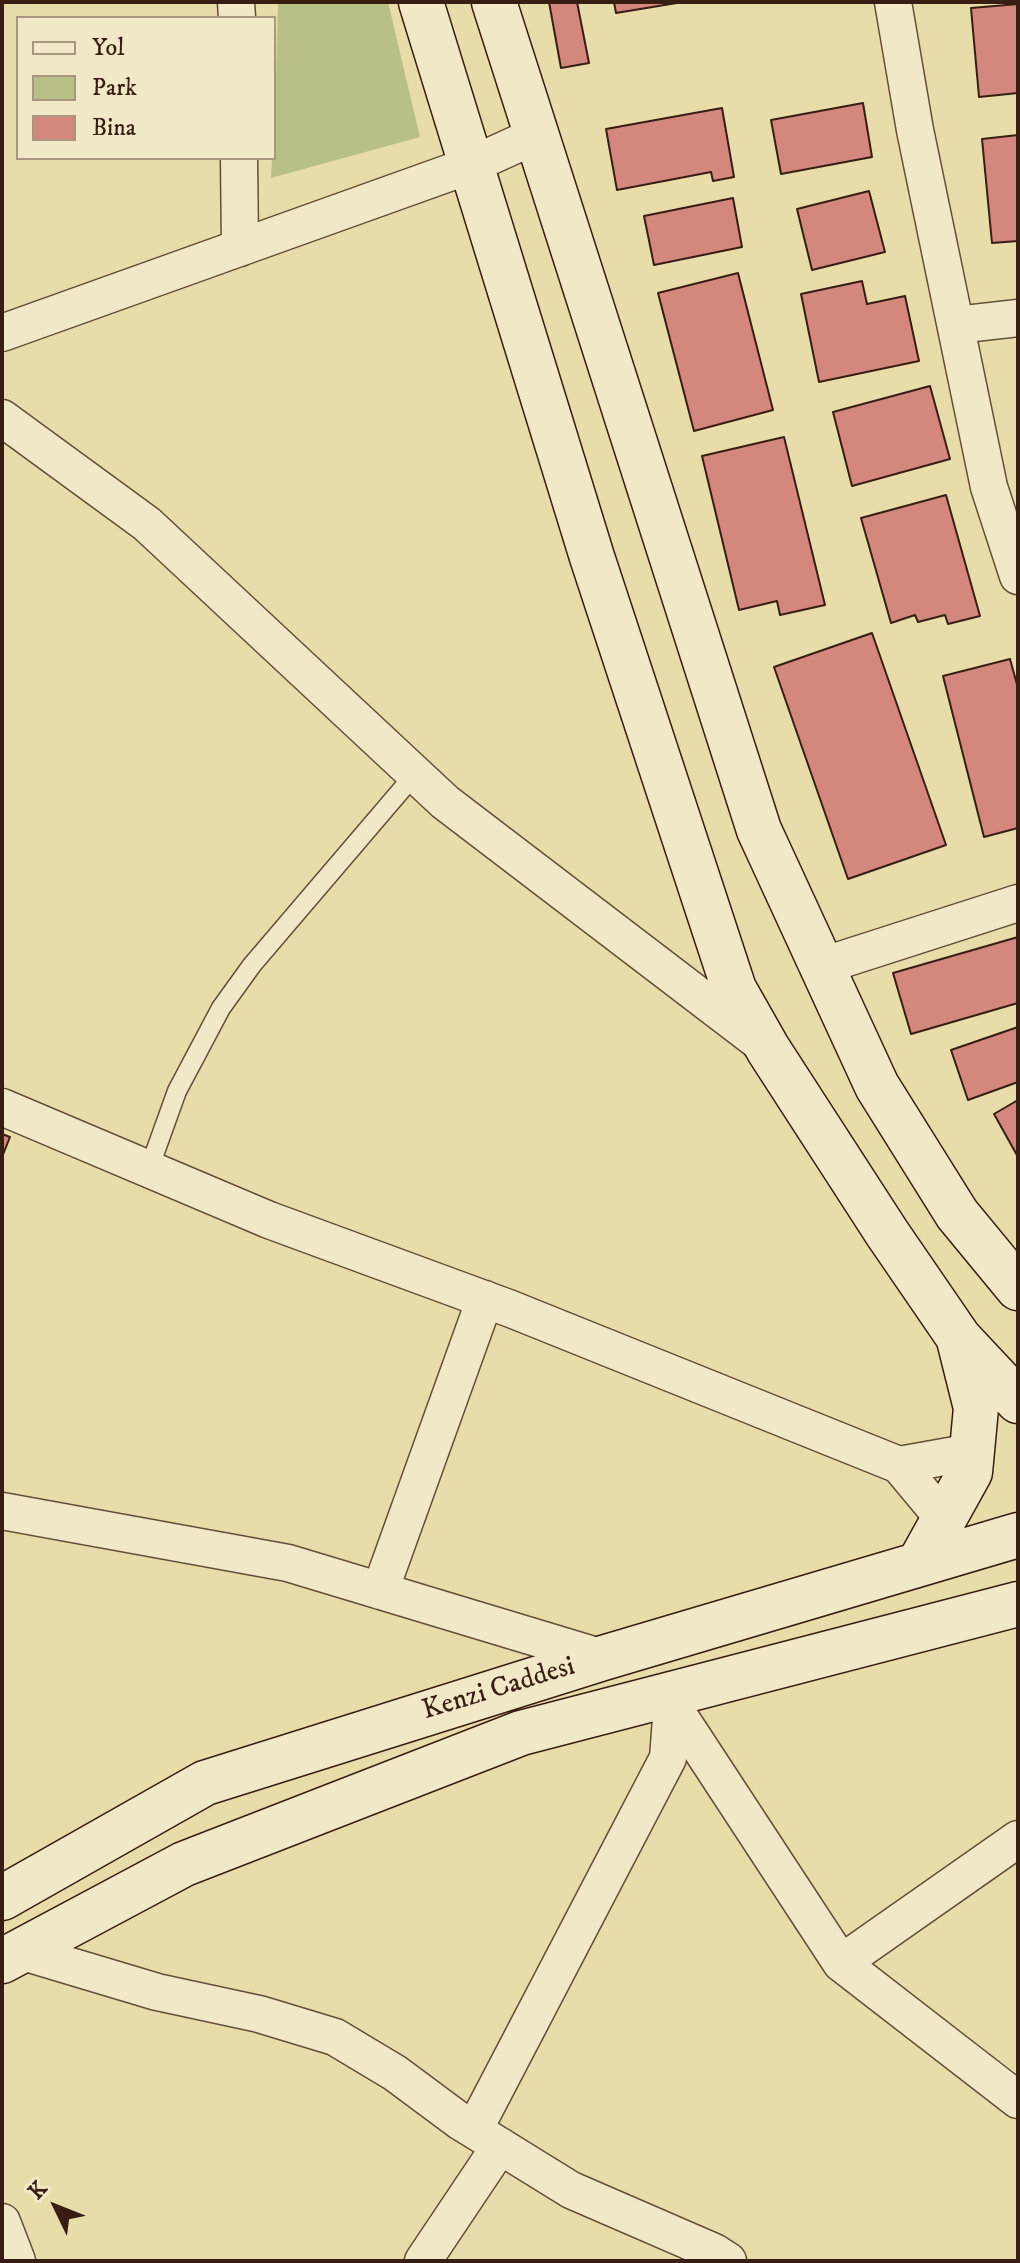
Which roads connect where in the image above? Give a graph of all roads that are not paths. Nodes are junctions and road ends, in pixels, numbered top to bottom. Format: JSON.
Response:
{"nodes":[{"id":1,"x":421,"y":2,"type":"edge"},
{"id":2,"x":494,"y":2,"type":"edge"},
{"id":3,"x":893,"y":2,"type":"edge"},
{"id":4,"x":537,"y":135,"type":"junction"},
{"id":5,"x":239,"y":160,"type":"edge"},
{"id":6,"x":471,"y":165,"type":"junction"},
{"id":7,"x":240,"y":248,"type":"junction"},
{"id":8,"x":1018,"y":318,"type":"edge"},
{"id":9,"x":956,"y":325,"type":"junction"},
{"id":10,"x":2,"y":333,"type":"edge"},
{"id":11,"x":2,"y":418,"type":"edge"},
{"id":12,"x":1018,"y":576,"type":"edge"},
{"id":13,"x":415,"y":774,"type":"junction"},
{"id":14,"x":1018,"y":903,"type":"edge"},
{"id":15,"x":822,"y":966,"type":"junction"},
{"id":16,"x":768,"y":1049,"type":"junction"},
{"id":17,"x":2,"y":1107,"type":"edge"},
{"id":18,"x":149,"y":1169,"type":"junction"},
{"id":19,"x":1018,"y":1288,"type":"edge"},
{"id":20,"x":485,"y":1299,"type":"junction"},
{"id":21,"x":959,"y":1338,"type":"junction"},
{"id":22,"x":1018,"y":1401,"type":"edge"},
{"id":23,"x":972,"y":1452,"type":"junction"},
{"id":24,"x":899,"y":1465,"type":"junction"},
{"id":25,"x":2,"y":1511,"type":"edge"},
{"id":26,"x":944,"y":1519,"type":"junction"},
{"id":27,"x":1018,"y":1535,"type":"edge"},
{"id":28,"x":920,"y":1562,"type":"junction"},
{"id":29,"x":380,"y":1591,"type":"junction"},
{"id":30,"x":1018,"y":1604,"type":"edge"},
{"id":31,"x":603,"y":1658,"type":"junction"},
{"id":32,"x":1018,"y":1839,"type":"edge"},
{"id":33,"x":2,"y":1898,"type":"edge"},
{"id":34,"x":11,"y":1956,"type":"edge"},
{"id":35,"x":841,"y":1963,"type":"junction"},
{"id":36,"x":1018,"y":2100,"type":"edge"},
{"id":37,"x":487,"y":2138,"type":"junction"},
{"id":38,"x":2,"y":2222,"type":"edge"},
{"id":39,"x":674,"y":2249,"type":"edge"},
{"id":40,"x":17,"y":2261,"type":"edge"},
{"id":41,"x":423,"y":2261,"type":"edge"},
{"id":42,"x":728,"y":2261,"type":"edge"}],
"edges":[{"from":1,"to":6,"type":"main road"},
{"from":2,"to":4,"type":"main road"},
{"from":3,"to":9,"type":"street"},
{"from":4,"to":6,"type":"street"},
{"from":4,"to":15,"type":"main road"},
{"from":5,"to":7,"type":"street"},
{"from":6,"to":7,"type":"street"},
{"from":6,"to":16,"type":"main road"},
{"from":7,"to":10,"type":"street"},
{"from":8,"to":9,"type":"street"},
{"from":9,"to":12,"type":"street"},
{"from":11,"to":13,"type":"street"},
{"from":13,"to":16,"type":"street"},
{"from":13,"to":18,"type":"lane"},
{"from":14,"to":15,"type":"street"},
{"from":15,"to":19,"type":"main road"},
{"from":16,"to":21,"type":"main road"},
{"from":17,"to":18,"type":"street"},
{"from":18,"to":20,"type":"street"},
{"from":20,"to":24,"type":"street"},
{"from":20,"to":29,"type":"street"},
{"from":21,"to":22,"type":"main road"},
{"from":21,"to":23,"type":"main road"},
{"from":23,"to":24,"type":"street"},
{"from":23,"to":26,"type":"main road"},
{"from":24,"to":26,"type":"street"},
{"from":25,"to":29,"type":"street"},
{"from":26,"to":28,"type":"main road"},
{"from":27,"to":28,"type":"main road","name":"Kenzi Caddesi"},
{"from":28,"to":31,"type":"main road","name":"Kenzi Caddesi"},
{"from":29,"to":31,"type":"street"},
{"from":30,"to":34,"type":"main road","name":"Kenzi Caddesi"},
{"from":31,"to":33,"type":"main road","name":"Kenzi Caddesi"},
{"from":32,"to":35,"type":"street"},
{"from":34,"to":37,"type":"street"},
{"from":35,"to":36,"type":"street"},
{"from":35,"to":37,"type":"street"},
{"from":37,"to":39,"type":"street"},
{"from":37,"to":41,"type":"street"},
{"from":38,"to":40,"type":"street"},
{"from":39,"to":42,"type":"street"}]}
